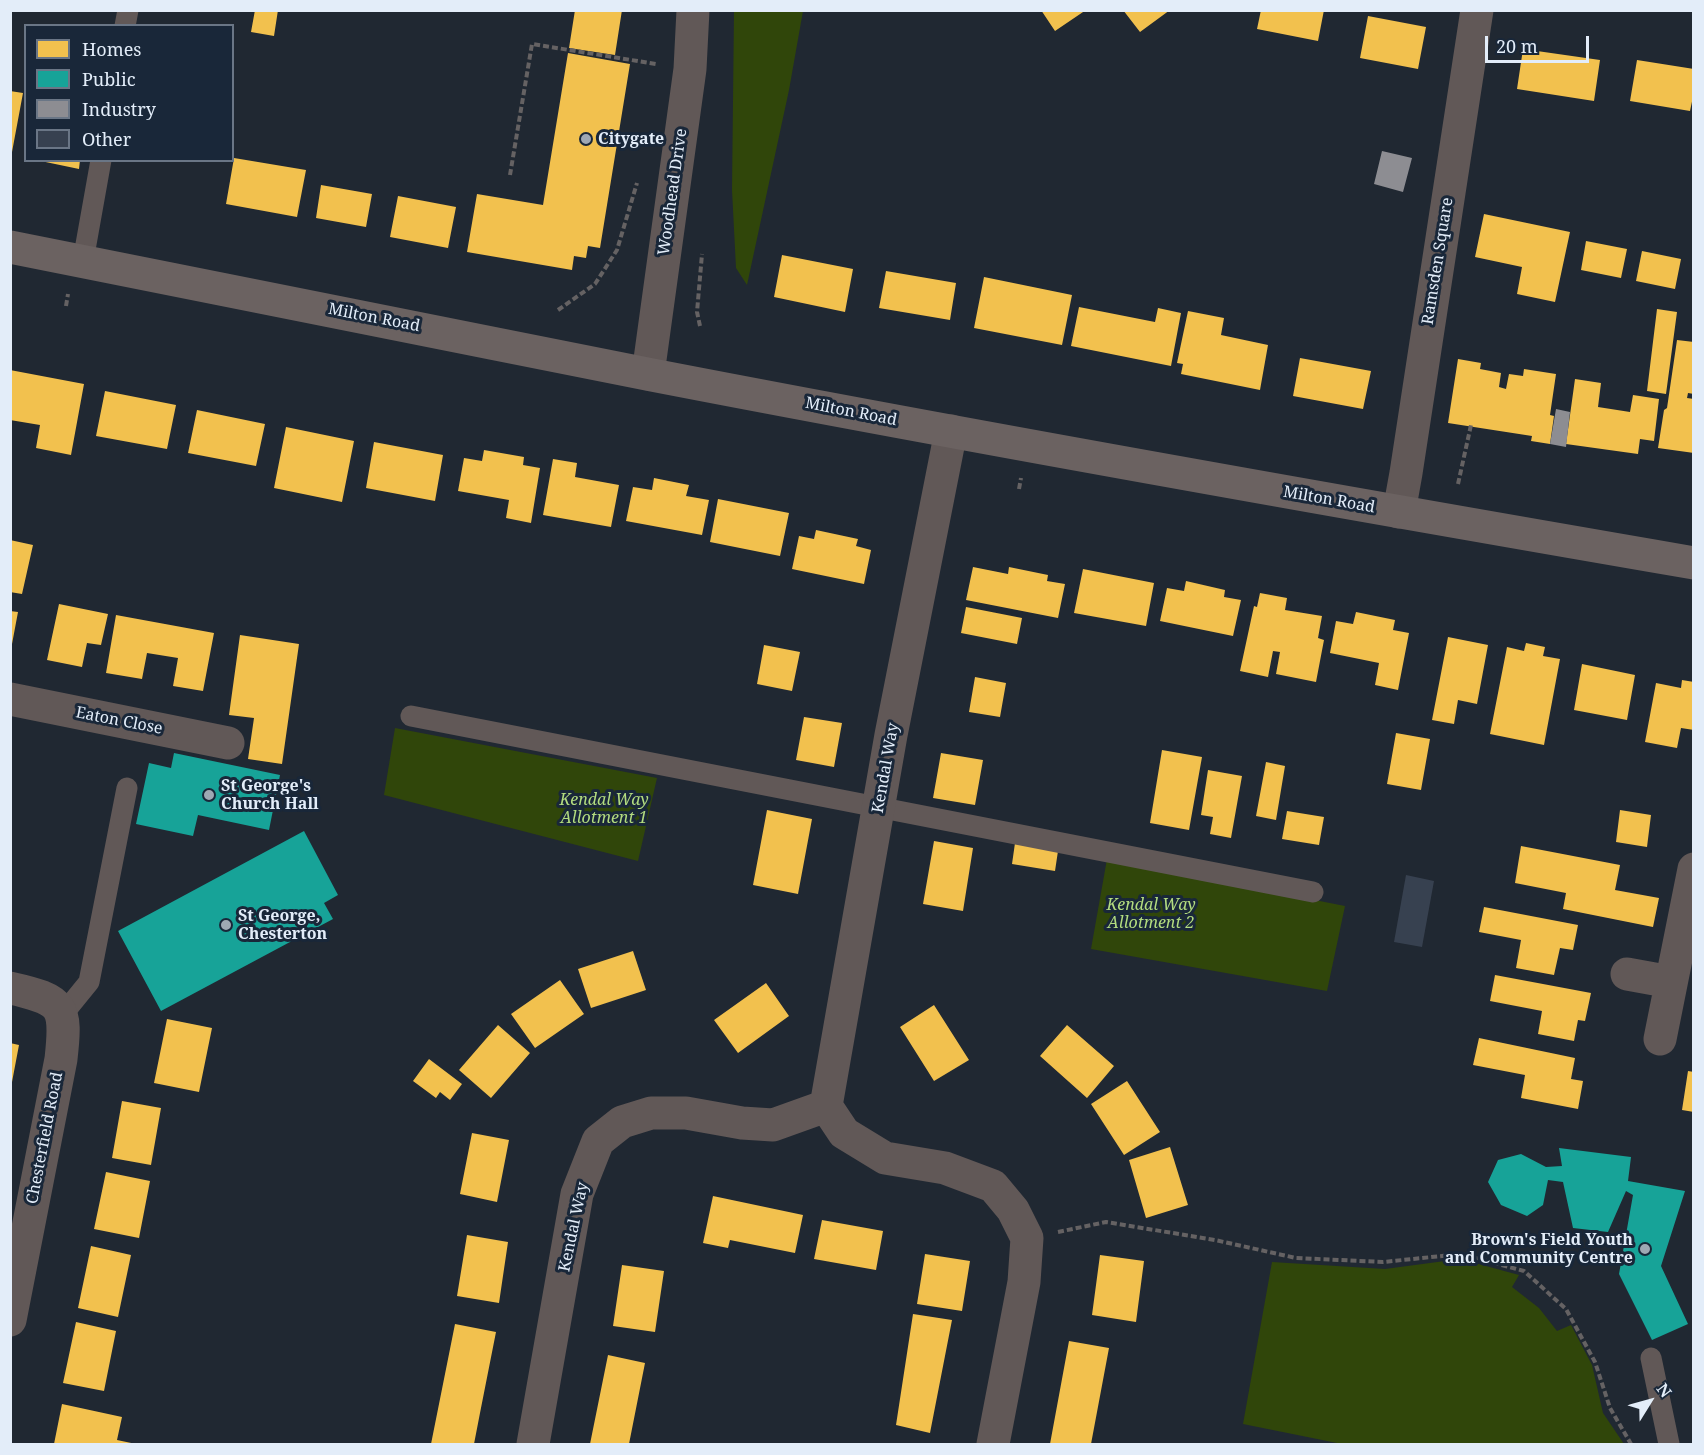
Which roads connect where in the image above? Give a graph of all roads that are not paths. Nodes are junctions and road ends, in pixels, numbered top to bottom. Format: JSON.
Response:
{"nodes":[{"id":1,"x":693,"y":10,"type":"edge"},
{"id":2,"x":1477,"y":10,"type":"edge"},
{"id":3,"x":101,"y":162,"type":"edge"},
{"id":4,"x":10,"y":247,"type":"edge"},
{"id":5,"x":82,"y":261,"type":"junction"},
{"id":6,"x":648,"y":374,"type":"junction"},
{"id":7,"x":951,"y":432,"type":"junction"},
{"id":8,"x":1399,"y":512,"type":"junction"},
{"id":9,"x":1694,"y":563,"type":"edge"},
{"id":10,"x":10,"y":699,"type":"edge"},
{"id":11,"x":411,"y":716,"type":"dead end"},
{"id":12,"x":228,"y":743,"type":"dead end"},
{"id":13,"x":128,"y":788,"type":"dead end"},
{"id":14,"x":878,"y":808,"type":"junction"},
{"id":15,"x":1694,"y":869,"type":"edge"},
{"id":16,"x":1313,"y":892,"type":"dead end"},
{"id":17,"x":1627,"y":974,"type":"dead end"},
{"id":18,"x":1671,"y":982,"type":"junction"},
{"id":19,"x":10,"y":988,"type":"edge"},
{"id":20,"x":63,"y":1014,"type":"junction"},
{"id":21,"x":1660,"y":1039,"type":"dead end"},
{"id":22,"x":826,"y":1106,"type":"junction"},
{"id":23,"x":10,"y":1320,"type":"edge"},
{"id":24,"x":1651,"y":1358,"type":"dead end"},
{"id":25,"x":533,"y":1444,"type":"edge"},
{"id":26,"x":993,"y":1444,"type":"edge"},
{"id":27,"x":1669,"y":1444,"type":"edge"}],
"edges":[{"from":1,"to":6,"type":"street","name":"Woodhead Drive"},
{"from":2,"to":8,"type":"street","name":"Ramsden Square"},
{"from":3,"to":5,"type":"lane"},
{"from":4,"to":5,"type":"main road","name":"Milton Road"},
{"from":5,"to":6,"type":"main road","name":"Milton Road"},
{"from":6,"to":7,"type":"main road","name":"Milton Road"},
{"from":7,"to":8,"type":"main road","name":"Milton Road"},
{"from":7,"to":14,"type":"street","name":"Kendal Way"},
{"from":8,"to":9,"type":"main road","name":"Milton Road"},
{"from":10,"to":12,"type":"street","name":"Eaton Close"},
{"from":11,"to":14,"type":"lane"},
{"from":13,"to":20,"type":"lane"},
{"from":14,"to":16,"type":"lane"},
{"from":14,"to":22,"type":"street","name":"Kendal Way"},
{"from":15,"to":18,"type":"street"},
{"from":17,"to":18,"type":"street"},
{"from":18,"to":21,"type":"street"},
{"from":19,"to":20,"type":"street"},
{"from":20,"to":23,"type":"street","name":"Chesterfield Road"},
{"from":22,"to":25,"type":"street","name":"Kendal Way"},
{"from":22,"to":26,"type":"street"},
{"from":24,"to":27,"type":"lane"}]}
